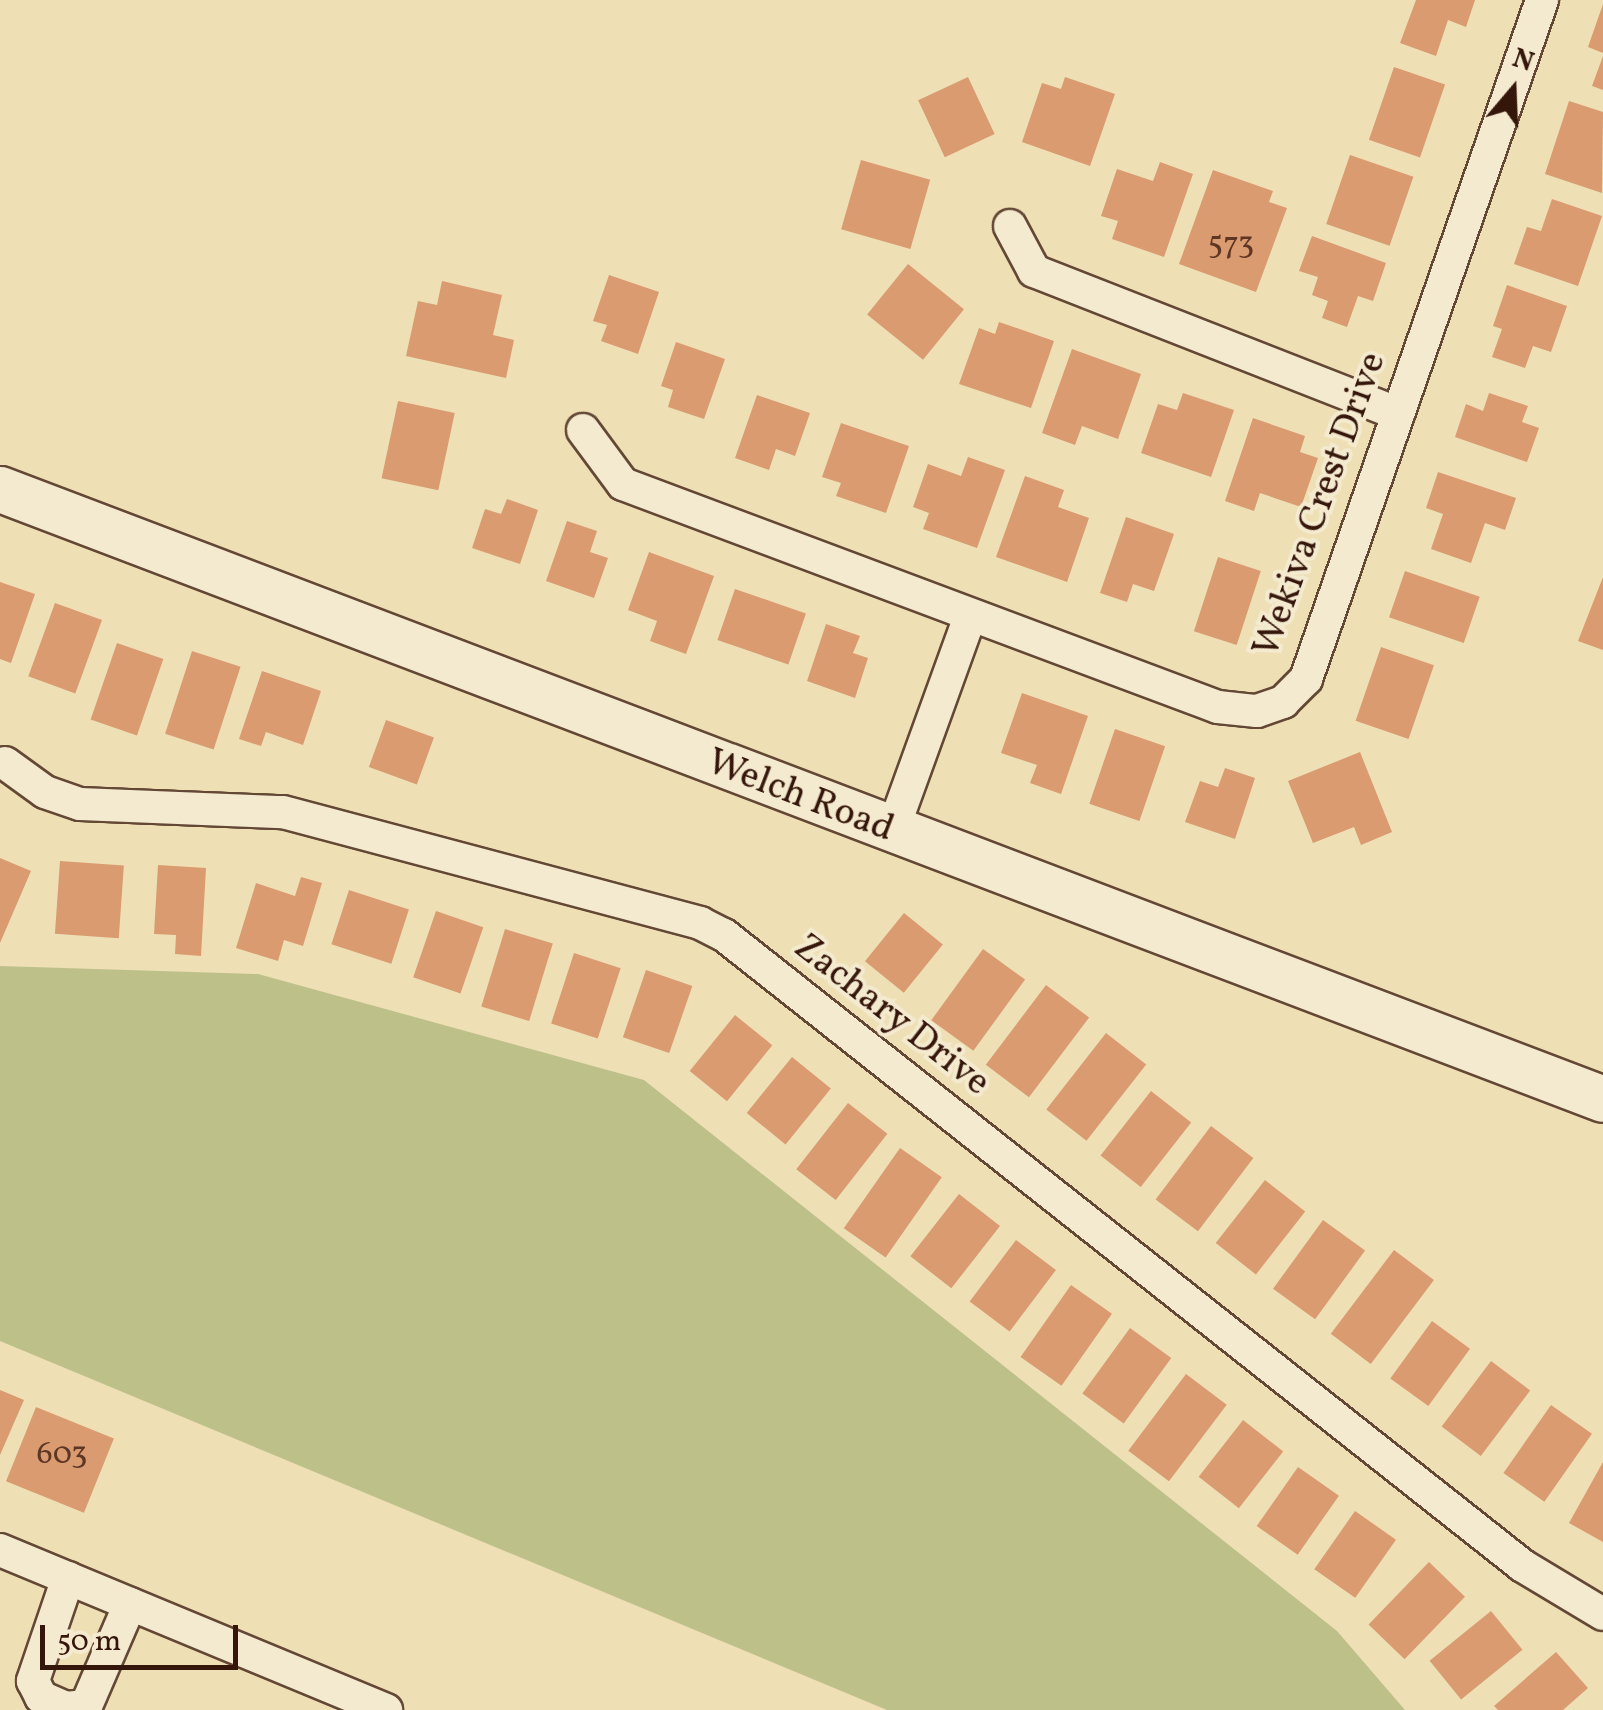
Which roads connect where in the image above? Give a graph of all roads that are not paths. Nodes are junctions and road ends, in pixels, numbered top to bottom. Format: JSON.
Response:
{"nodes":[{"id":1,"x":1542,"y":0,"type":"edge"},
{"id":2,"x":1010,"y":226,"type":"dead end"},
{"id":3,"x":1398,"y":414,"type":"junction"},
{"id":4,"x":583,"y":430,"type":"dead end"},
{"id":5,"x":0,"y":489,"type":"edge"},
{"id":6,"x":970,"y":617,"type":"junction"},
{"id":7,"x":5,"y":762,"type":"dead end"},
{"id":8,"x":892,"y":832,"type":"junction"},
{"id":9,"x":1603,"y":1098,"type":"edge"},
{"id":10,"x":0,"y":1550,"type":"edge"},
{"id":11,"x":68,"y":1578,"type":"junction"},
{"id":12,"x":130,"y":1604,"type":"junction"},
{"id":13,"x":1603,"y":1614,"type":"edge"},
{"id":14,"x":386,"y":1710,"type":"edge"}],
"edges":[{"from":1,"to":3,"type":"street","name":"Wekiva Crest Drive"},
{"from":2,"to":3,"type":"street"},
{"from":3,"to":6,"type":"street","name":"Wekiva Crest Drive"},
{"from":4,"to":6,"type":"street","name":"Wekiva Crest Drive"},
{"from":5,"to":8,"type":"street","name":"Welch Road"},
{"from":6,"to":8,"type":"street"},
{"from":7,"to":13,"type":"street","name":"Zachary Drive"},
{"from":8,"to":9,"type":"street","name":"Welch Road"},
{"from":10,"to":11,"type":"street"},
{"from":11,"to":12,"type":"street"},
{"from":11,"to":12,"type":"street"},
{"from":12,"to":14,"type":"street"}]}
